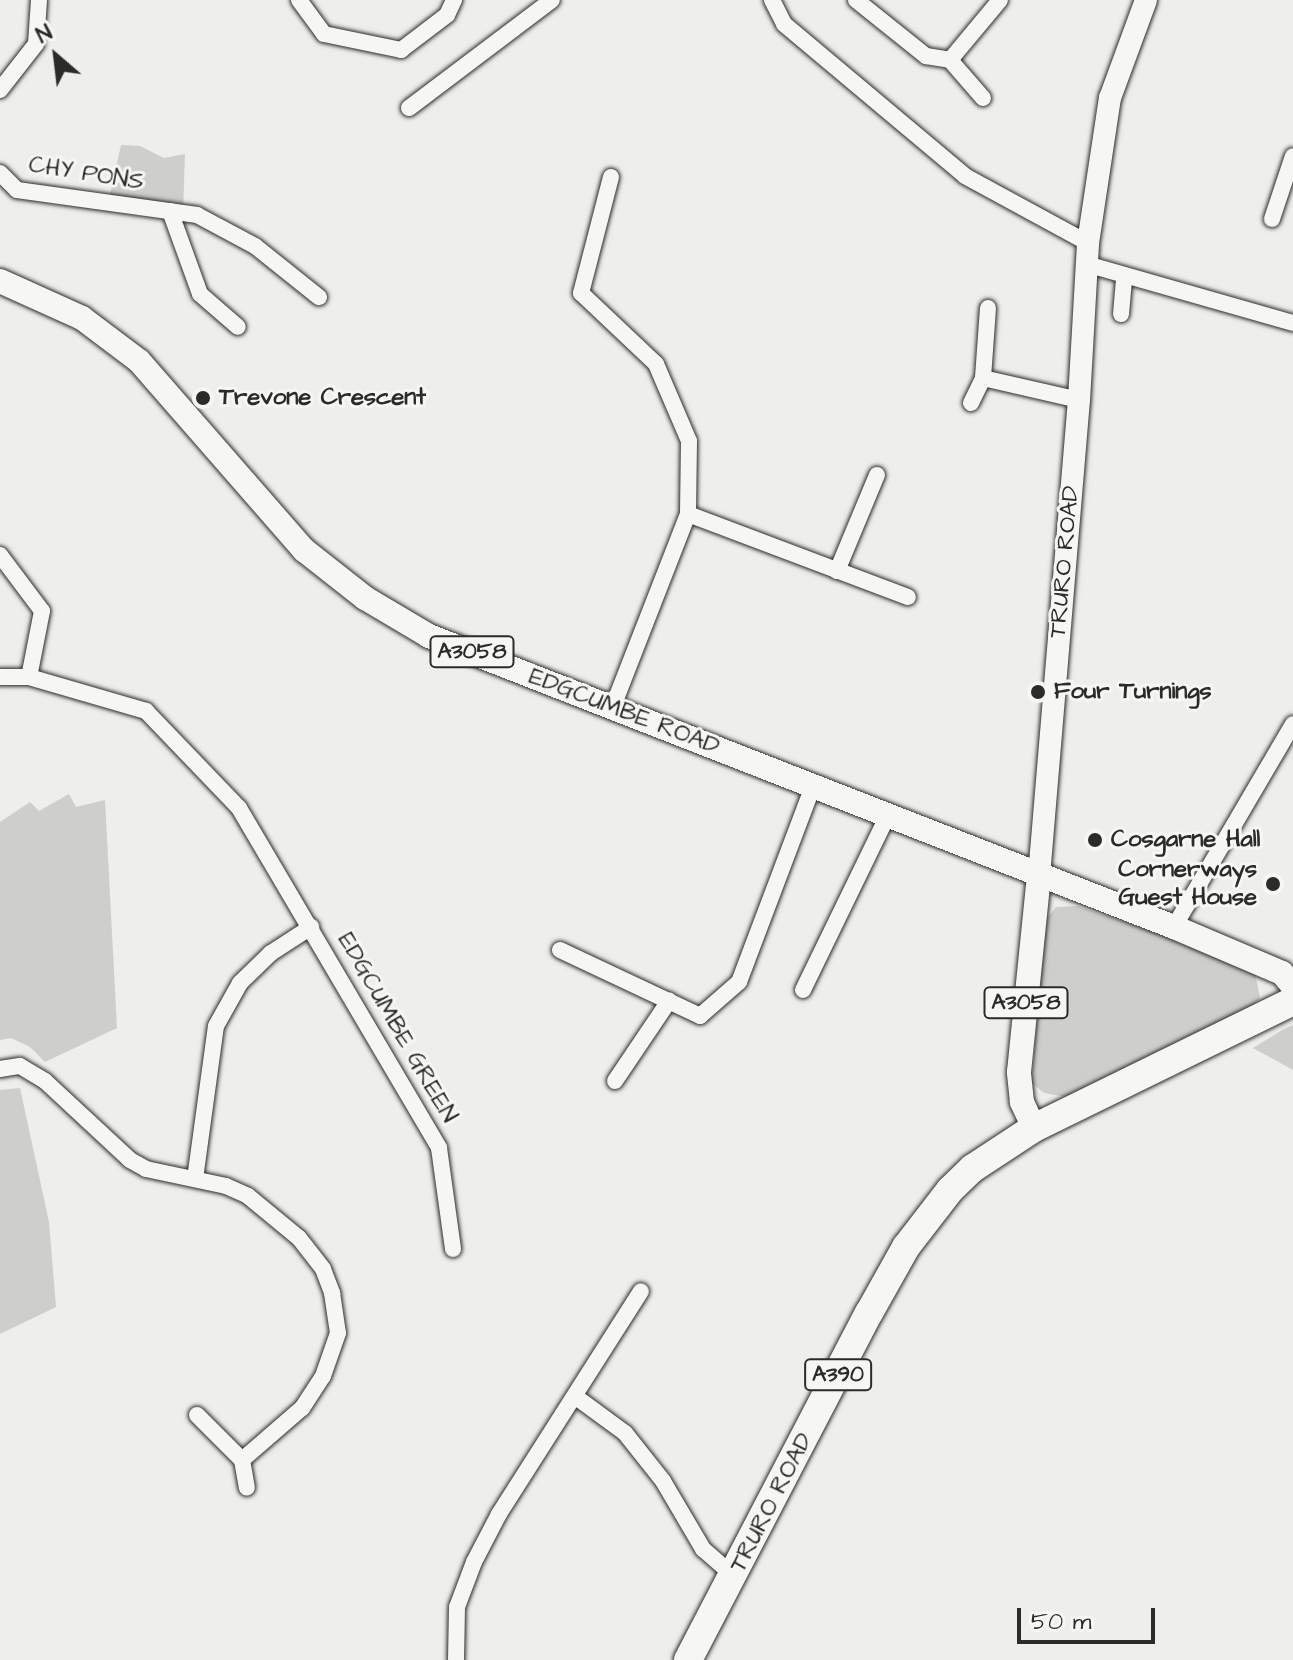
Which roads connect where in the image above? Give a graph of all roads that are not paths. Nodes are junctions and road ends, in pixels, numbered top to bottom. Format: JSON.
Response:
{"nodes":[{"id":1,"x":39,"y":0,"type":"edge"},
{"id":2,"x":299,"y":0,"type":"edge"},
{"id":3,"x":454,"y":0,"type":"edge"},
{"id":4,"x":552,"y":0,"type":"edge"},
{"id":5,"x":772,"y":0,"type":"edge"},
{"id":6,"x":856,"y":0,"type":"edge"},
{"id":7,"x":1000,"y":0,"type":"edge"},
{"id":8,"x":1146,"y":0,"type":"edge"},
{"id":9,"x":950,"y":60,"type":"junction"},
{"id":10,"x":0,"y":90,"type":"edge"},
{"id":11,"x":983,"y":98,"type":"dead end"},
{"id":12,"x":409,"y":108,"type":"dead end"},
{"id":13,"x":1293,"y":156,"type":"edge"},
{"id":14,"x":0,"y":173,"type":"edge"},
{"id":15,"x":611,"y":177,"type":"dead end"},
{"id":16,"x":170,"y":211,"type":"junction"},
{"id":17,"x":1272,"y":219,"type":"dead end"},
{"id":18,"x":1087,"y":254,"type":"junction"},
{"id":19,"x":1124,"y":276,"type":"junction"},
{"id":20,"x":0,"y":281,"type":"edge"},
{"id":21,"x":319,"y":297,"type":"dead end"},
{"id":22,"x":988,"y":308,"type":"dead end"},
{"id":23,"x":1121,"y":314,"type":"dead end"},
{"id":24,"x":1293,"y":323,"type":"edge"},
{"id":25,"x":238,"y":327,"type":"dead end"},
{"id":26,"x":983,"y":378,"type":"junction"},
{"id":27,"x":1079,"y":400,"type":"junction"},
{"id":28,"x":971,"y":403,"type":"dead end"},
{"id":29,"x":877,"y":475,"type":"dead end"},
{"id":30,"x":688,"y":514,"type":"junction"},
{"id":31,"x":0,"y":555,"type":"edge"},
{"id":32,"x":837,"y":571,"type":"junction"},
{"id":33,"x":908,"y":597,"type":"dead end"},
{"id":34,"x":0,"y":677,"type":"edge"},
{"id":35,"x":29,"y":677,"type":"junction"},
{"id":36,"x":612,"y":709,"type":"junction"},
{"id":37,"x":1293,"y":724,"type":"edge"},
{"id":38,"x":814,"y":784,"type":"junction"},
{"id":39,"x":889,"y":813,"type":"junction"},
{"id":40,"x":1039,"y":876,"type":"junction"},
{"id":41,"x":311,"y":927,"type":"junction"},
{"id":42,"x":1174,"y":927,"type":"junction"},
{"id":43,"x":560,"y":950,"type":"dead end"},
{"id":44,"x":1293,"y":986,"type":"edge"},
{"id":45,"x":803,"y":990,"type":"dead end"},
{"id":46,"x":669,"y":1001,"type":"junction"},
{"id":47,"x":1293,"y":1001,"type":"edge"},
{"id":48,"x":0,"y":1069,"type":"edge"},
{"id":49,"x":615,"y":1081,"type":"dead end"},
{"id":50,"x":1034,"y":1128,"type":"junction"},
{"id":51,"x":195,"y":1179,"type":"junction"},
{"id":52,"x":453,"y":1249,"type":"dead end"},
{"id":53,"x":641,"y":1291,"type":"dead end"},
{"id":54,"x":576,"y":1397,"type":"junction"},
{"id":55,"x":197,"y":1415,"type":"dead end"},
{"id":56,"x":242,"y":1460,"type":"junction"},
{"id":57,"x":247,"y":1488,"type":"dead end"},
{"id":58,"x":734,"y":1576,"type":"junction"},
{"id":59,"x":456,"y":1660,"type":"edge"},
{"id":60,"x":688,"y":1660,"type":"edge"}],
"edges":[{"from":1,"to":10,"type":"street"},
{"from":2,"to":3,"type":"street"},
{"from":4,"to":12,"type":"street"},
{"from":5,"to":18,"type":"street"},
{"from":6,"to":9,"type":"street"},
{"from":7,"to":9,"type":"street"},
{"from":8,"to":18,"type":"main road","name":"TRURO ROAD"},
{"from":9,"to":11,"type":"street"},
{"from":13,"to":17,"type":"street"},
{"from":14,"to":16,"type":"street","name":"CHY PONS"},
{"from":15,"to":30,"type":"street"},
{"from":16,"to":21,"type":"street","name":"CHY PONS"},
{"from":16,"to":25,"type":"street","name":"CHY PONS"},
{"from":18,"to":19,"type":"street"},
{"from":18,"to":27,"type":"main road","name":"TRURO ROAD"},
{"from":19,"to":23,"type":"street"},
{"from":19,"to":24,"type":"street"},
{"from":20,"to":36,"type":"main road","name":"EDGCUMBE ROAD","number":"A3058"},
{"from":22,"to":26,"type":"street"},
{"from":26,"to":27,"type":"street"},
{"from":26,"to":28,"type":"street"},
{"from":27,"to":40,"type":"main road","name":"TRURO ROAD"},
{"from":29,"to":32,"type":"street"},
{"from":30,"to":32,"type":"street"},
{"from":30,"to":36,"type":"street"},
{"from":31,"to":35,"type":"street"},
{"from":32,"to":33,"type":"street"},
{"from":34,"to":35,"type":"street","name":"EDGCUMBE GREEN"},
{"from":35,"to":41,"type":"street","name":"EDGCUMBE GREEN"},
{"from":36,"to":38,"type":"main road","name":"EDGCUMBE ROAD","number":"A3058"},
{"from":37,"to":42,"type":"street"},
{"from":38,"to":39,"type":"main road","name":"EDGCUMBE ROAD","number":"A3058"},
{"from":38,"to":46,"type":"street"},
{"from":39,"to":40,"type":"main road","name":"EDGCUMBE ROAD","number":"A3058"},
{"from":39,"to":45,"type":"street"},
{"from":40,"to":42,"type":"main road","name":"EDGCUMBE ROAD","number":"A3058"},
{"from":40,"to":50,"type":"main road","name":"TRURO ROAD","number":"A3058"},
{"from":41,"to":51,"type":"street","name":"EDGCUMBE GREEN"},
{"from":41,"to":52,"type":"street","name":"EDGCUMBE GREEN"},
{"from":42,"to":44,"type":"main road","name":"EDGCUMBE ROAD","number":"A3058"},
{"from":43,"to":46,"type":"street"},
{"from":46,"to":49,"type":"street"},
{"from":47,"to":50,"type":"highway","name":"TRURO ROAD","number":"A390"},
{"from":48,"to":51,"type":"street"},
{"from":50,"to":58,"type":"highway","name":"TRURO ROAD","number":"A390"},
{"from":51,"to":56,"type":"street"},
{"from":53,"to":54,"type":"street"},
{"from":54,"to":58,"type":"street"},
{"from":54,"to":59,"type":"street"},
{"from":55,"to":56,"type":"street"},
{"from":56,"to":57,"type":"street"},
{"from":58,"to":60,"type":"highway","name":"TRURO ROAD","number":"A390"}]}
